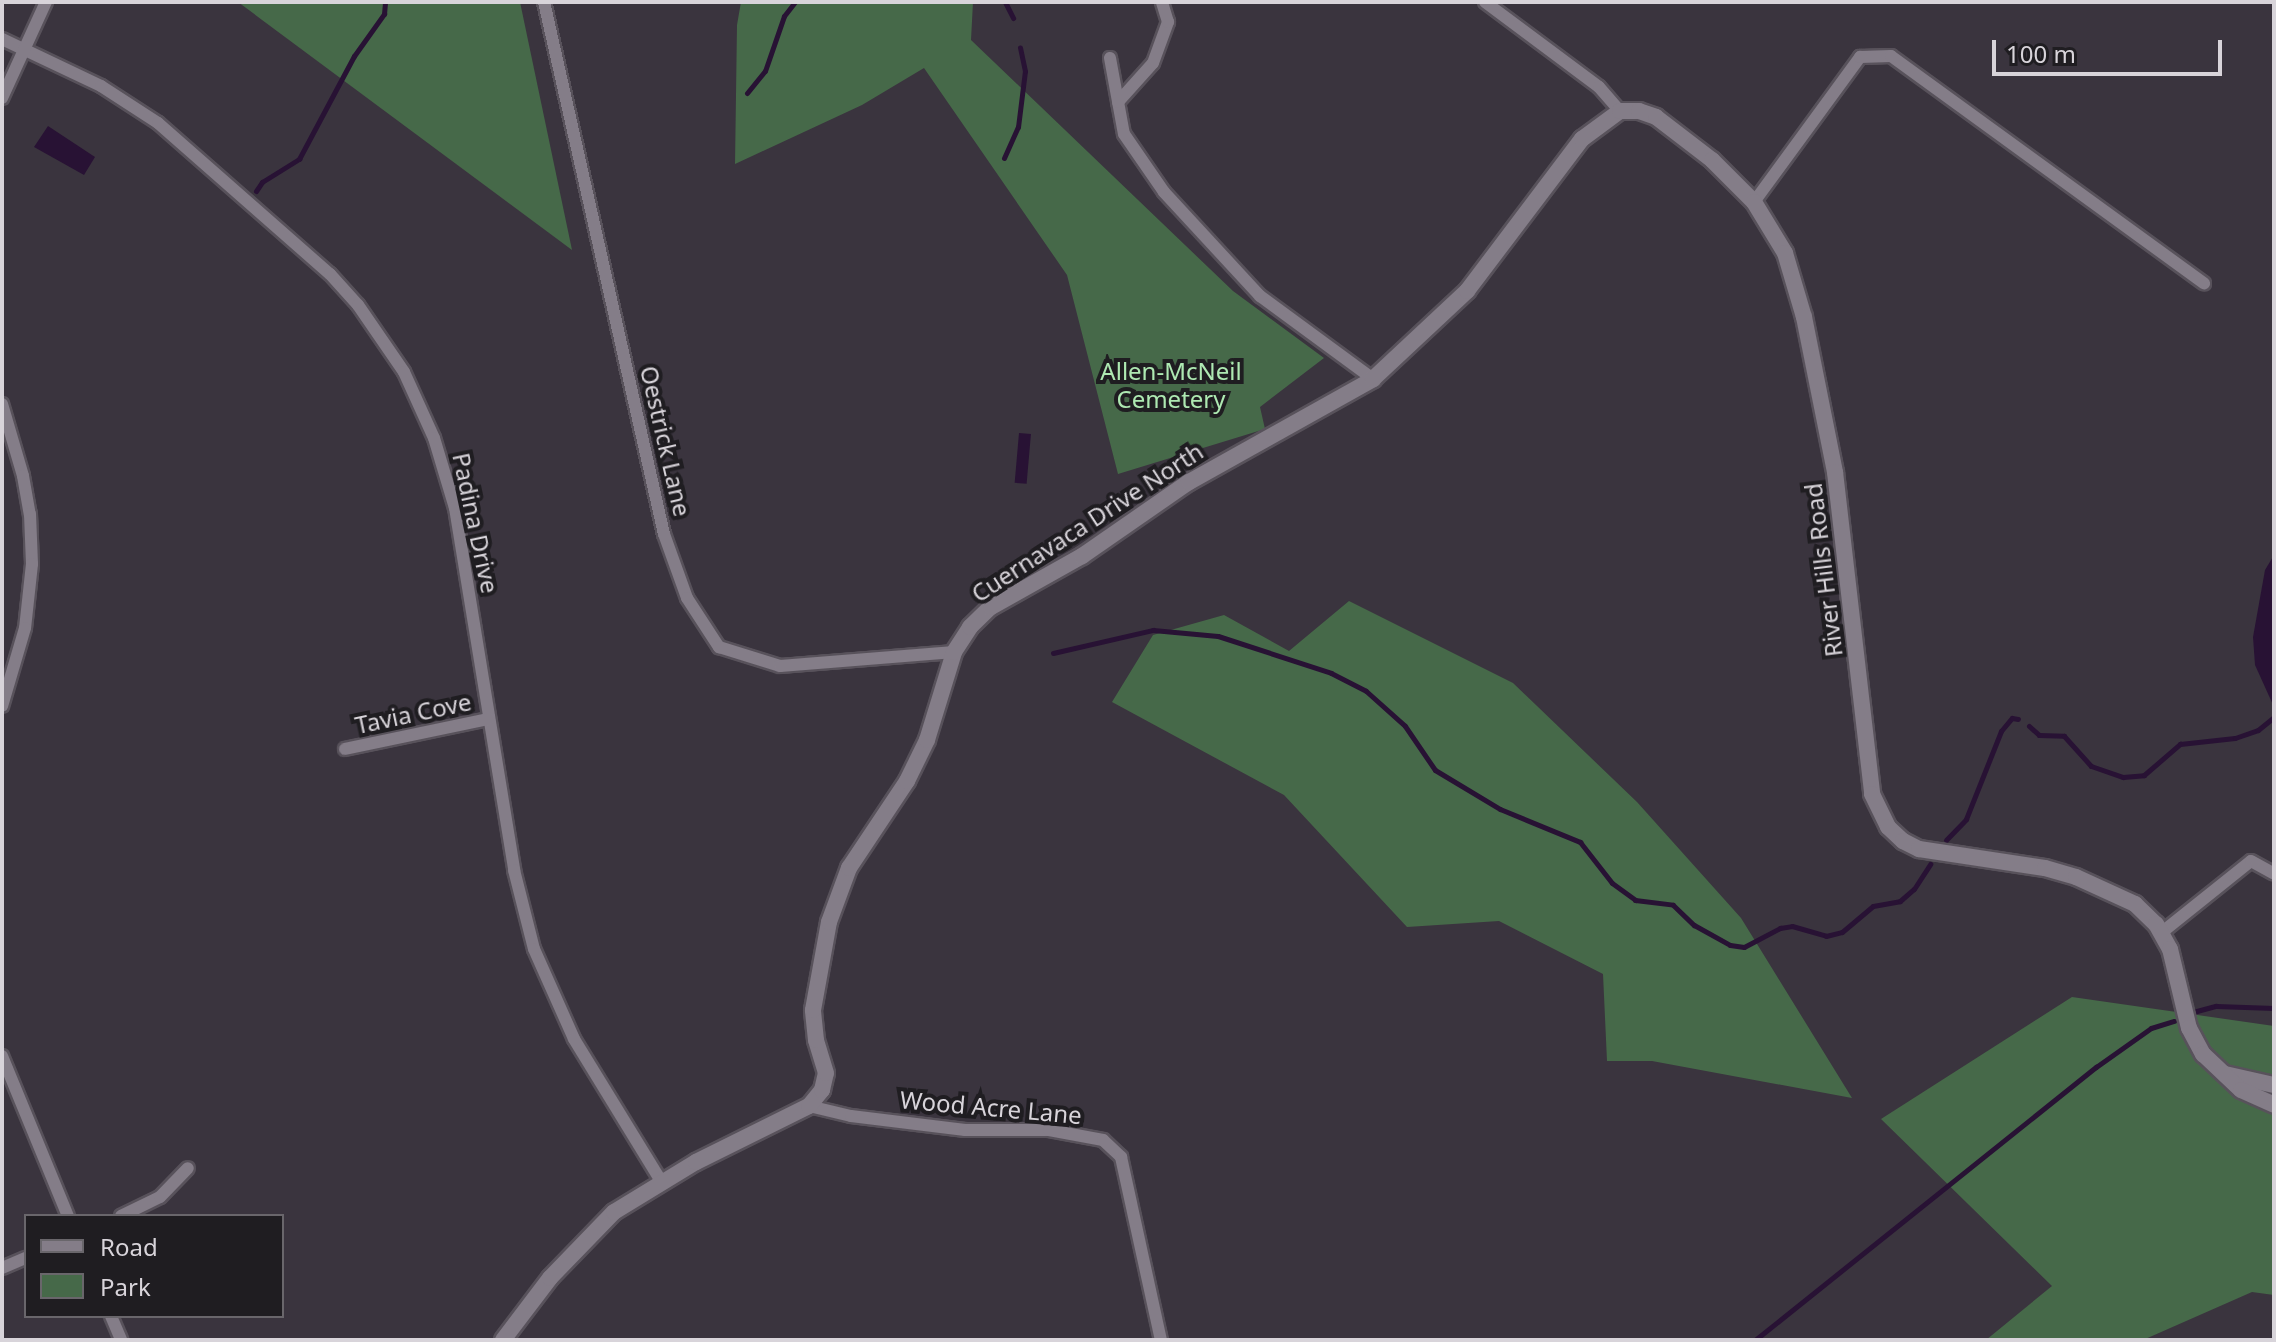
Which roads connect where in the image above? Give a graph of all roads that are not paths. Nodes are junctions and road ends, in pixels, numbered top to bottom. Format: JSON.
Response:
{"nodes":[{"id":1,"x":46,"y":2,"type":"edge"},
{"id":2,"x":544,"y":2,"type":"edge"},
{"id":3,"x":1162,"y":2,"type":"edge"},
{"id":4,"x":1485,"y":2,"type":"edge"},
{"id":5,"x":2,"y":39,"type":"edge"},
{"id":6,"x":25,"y":49,"type":"junction"},
{"id":7,"x":1110,"y":58,"type":"dead end"},
{"id":8,"x":2,"y":98,"type":"edge"},
{"id":9,"x":1118,"y":102,"type":"junction"},
{"id":10,"x":1620,"y":111,"type":"junction"},
{"id":11,"x":1754,"y":202,"type":"junction"},
{"id":12,"x":2204,"y":283,"type":"dead end"},
{"id":13,"x":1373,"y":379,"type":"junction"},
{"id":14,"x":2,"y":404,"type":"edge"},
{"id":15,"x":954,"y":652,"type":"junction"},
{"id":16,"x":2,"y":706,"type":"edge"},
{"id":17,"x":489,"y":719,"type":"junction"},
{"id":18,"x":345,"y":749,"type":"dead end"},
{"id":19,"x":2274,"y":874,"type":"edge"},
{"id":20,"x":2161,"y":933,"type":"junction"},
{"id":21,"x":2,"y":1056,"type":"edge"},
{"id":22,"x":2221,"y":1073,"type":"junction"},
{"id":23,"x":2274,"y":1085,"type":"edge"},
{"id":24,"x":2274,"y":1105,"type":"edge"},
{"id":25,"x":809,"y":1106,"type":"junction"},
{"id":26,"x":188,"y":1168,"type":"dead end"},
{"id":27,"x":661,"y":1181,"type":"junction"},
{"id":28,"x":67,"y":1214,"type":"edge"},
{"id":29,"x":125,"y":1214,"type":"edge"},
{"id":30,"x":24,"y":1259,"type":"edge"},
{"id":31,"x":2,"y":1268,"type":"edge"},
{"id":32,"x":112,"y":1318,"type":"edge"},
{"id":33,"x":121,"y":1340,"type":"edge"},
{"id":34,"x":503,"y":1340,"type":"edge"},
{"id":35,"x":1161,"y":1340,"type":"edge"}],
"edges":[{"from":1,"to":6,"type":"street"},
{"from":2,"to":15,"type":"street","name":"Oestrick Lane"},
{"from":3,"to":9,"type":"street"},
{"from":4,"to":10,"type":"street"},
{"from":5,"to":6,"type":"street","name":"Padina Drive"},
{"from":6,"to":8,"type":"street"},
{"from":6,"to":17,"type":"street","name":"Padina Drive"},
{"from":7,"to":9,"type":"street"},
{"from":9,"to":13,"type":"street"},
{"from":10,"to":11,"type":"street","name":"River Hills Road"},
{"from":10,"to":13,"type":"street","name":"Cuernavaca Drive North"},
{"from":11,"to":12,"type":"street"},
{"from":11,"to":20,"type":"street","name":"River Hills Road"},
{"from":13,"to":15,"type":"street","name":"Cuernavaca Drive North"},
{"from":14,"to":16,"type":"street"},
{"from":15,"to":25,"type":"street","name":"Cuernavaca Drive North"},
{"from":17,"to":18,"type":"street","name":"Tavia Cove"},
{"from":17,"to":27,"type":"street","name":"Padina Drive"},
{"from":19,"to":20,"type":"street"},
{"from":20,"to":22,"type":"street","name":"River Hills Road"},
{"from":21,"to":28,"type":"street"},
{"from":22,"to":23,"type":"street"},
{"from":22,"to":24,"type":"street","name":"River Hills Road"},
{"from":25,"to":27,"type":"street"},
{"from":25,"to":35,"type":"street","name":"Wood Acre Lane"},
{"from":26,"to":29,"type":"street"},
{"from":27,"to":34,"type":"street"},
{"from":30,"to":31,"type":"street"},
{"from":32,"to":33,"type":"street"}]}
